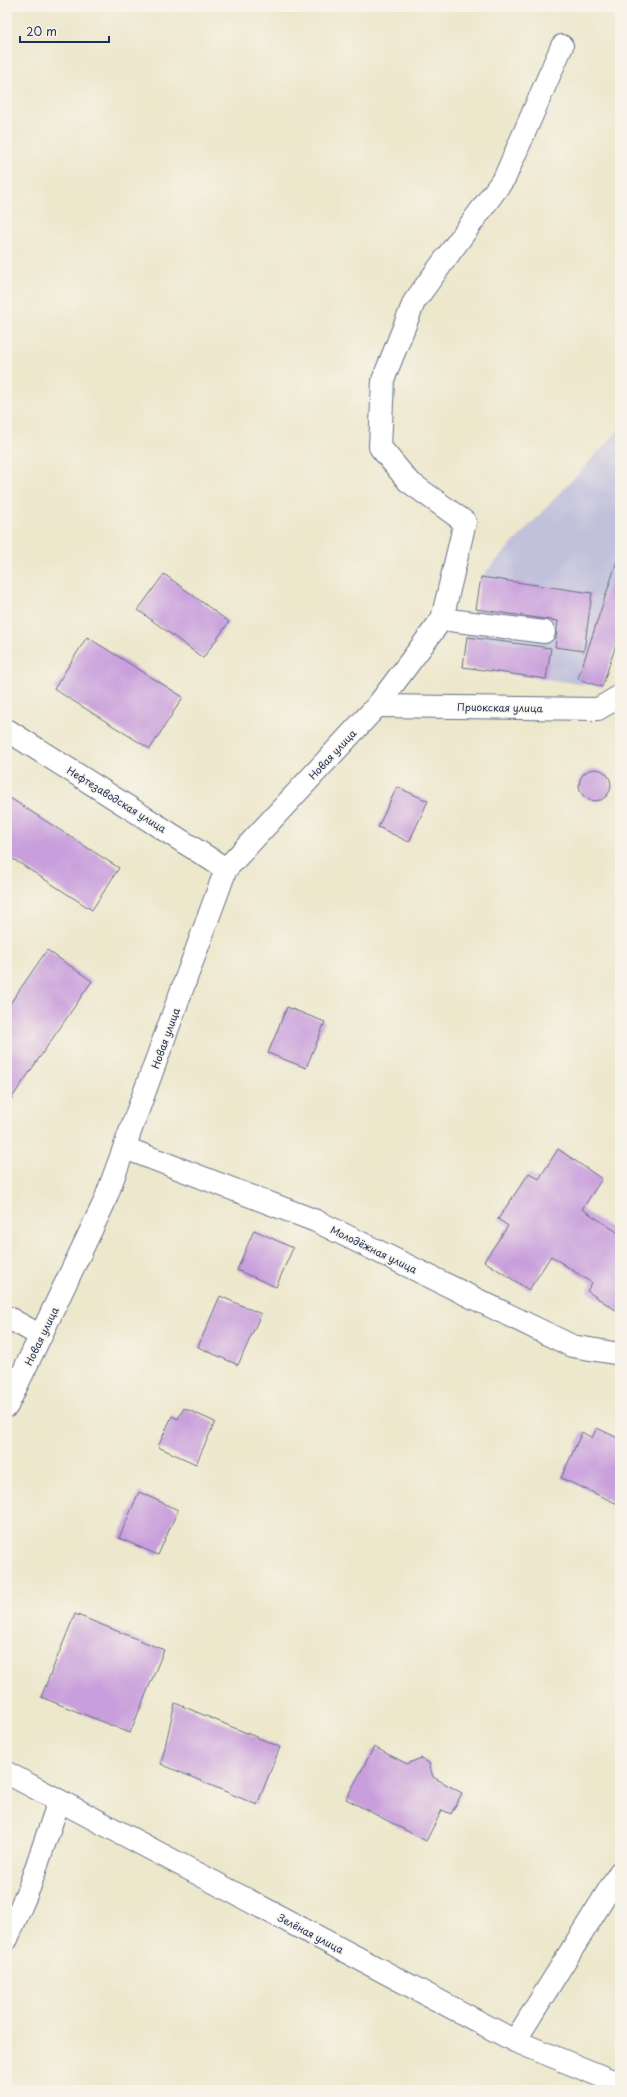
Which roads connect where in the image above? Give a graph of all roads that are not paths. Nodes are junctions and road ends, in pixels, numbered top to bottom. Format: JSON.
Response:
{"nodes":[{"id":1,"x":562,"y":46,"type":"dead end"},
{"id":2,"x":442,"y":618,"type":"junction"},
{"id":3,"x":544,"y":632,"type":"dead end"},
{"id":4,"x":620,"y":696,"type":"edge"},
{"id":5,"x":377,"y":706,"type":"junction"},
{"id":6,"x":7,"y":730,"type":"edge"},
{"id":7,"x":226,"y":869,"type":"junction"},
{"id":8,"x":125,"y":1148,"type":"junction"},
{"id":9,"x":7,"y":1317,"type":"edge"},
{"id":10,"x":41,"y":1336,"type":"junction"},
{"id":11,"x":620,"y":1354,"type":"edge"},
{"id":12,"x":7,"y":1406,"type":"edge"},
{"id":13,"x":7,"y":1773,"type":"edge"},
{"id":14,"x":59,"y":1801,"type":"junction"},
{"id":15,"x":620,"y":1872,"type":"edge"},
{"id":16,"x":7,"y":1939,"type":"edge"},
{"id":17,"x":515,"y":2041,"type":"junction"},
{"id":18,"x":620,"y":2084,"type":"edge"}],
"edges":[{"from":1,"to":2,"type":"street"},
{"from":2,"to":3,"type":"street"},
{"from":2,"to":5,"type":"street","name":"Новая улица"},
{"from":4,"to":5,"type":"street","name":"Приокская улица"},
{"from":5,"to":7,"type":"street","name":"Новая улица"},
{"from":6,"to":7,"type":"street","name":"Нефтезаводская улица"},
{"from":7,"to":8,"type":"street","name":"Новая улица"},
{"from":8,"to":10,"type":"street","name":"Новая улица"},
{"from":8,"to":11,"type":"street","name":"Молодёжная улица"},
{"from":9,"to":10,"type":"street"},
{"from":10,"to":12,"type":"street","name":"Новая улица"},
{"from":13,"to":14,"type":"street","name":"Зелёная улица"},
{"from":14,"to":16,"type":"street"},
{"from":14,"to":17,"type":"street","name":"Зелёная улица"},
{"from":15,"to":17,"type":"street"},
{"from":17,"to":18,"type":"street","name":"Зелёная улица"}]}
